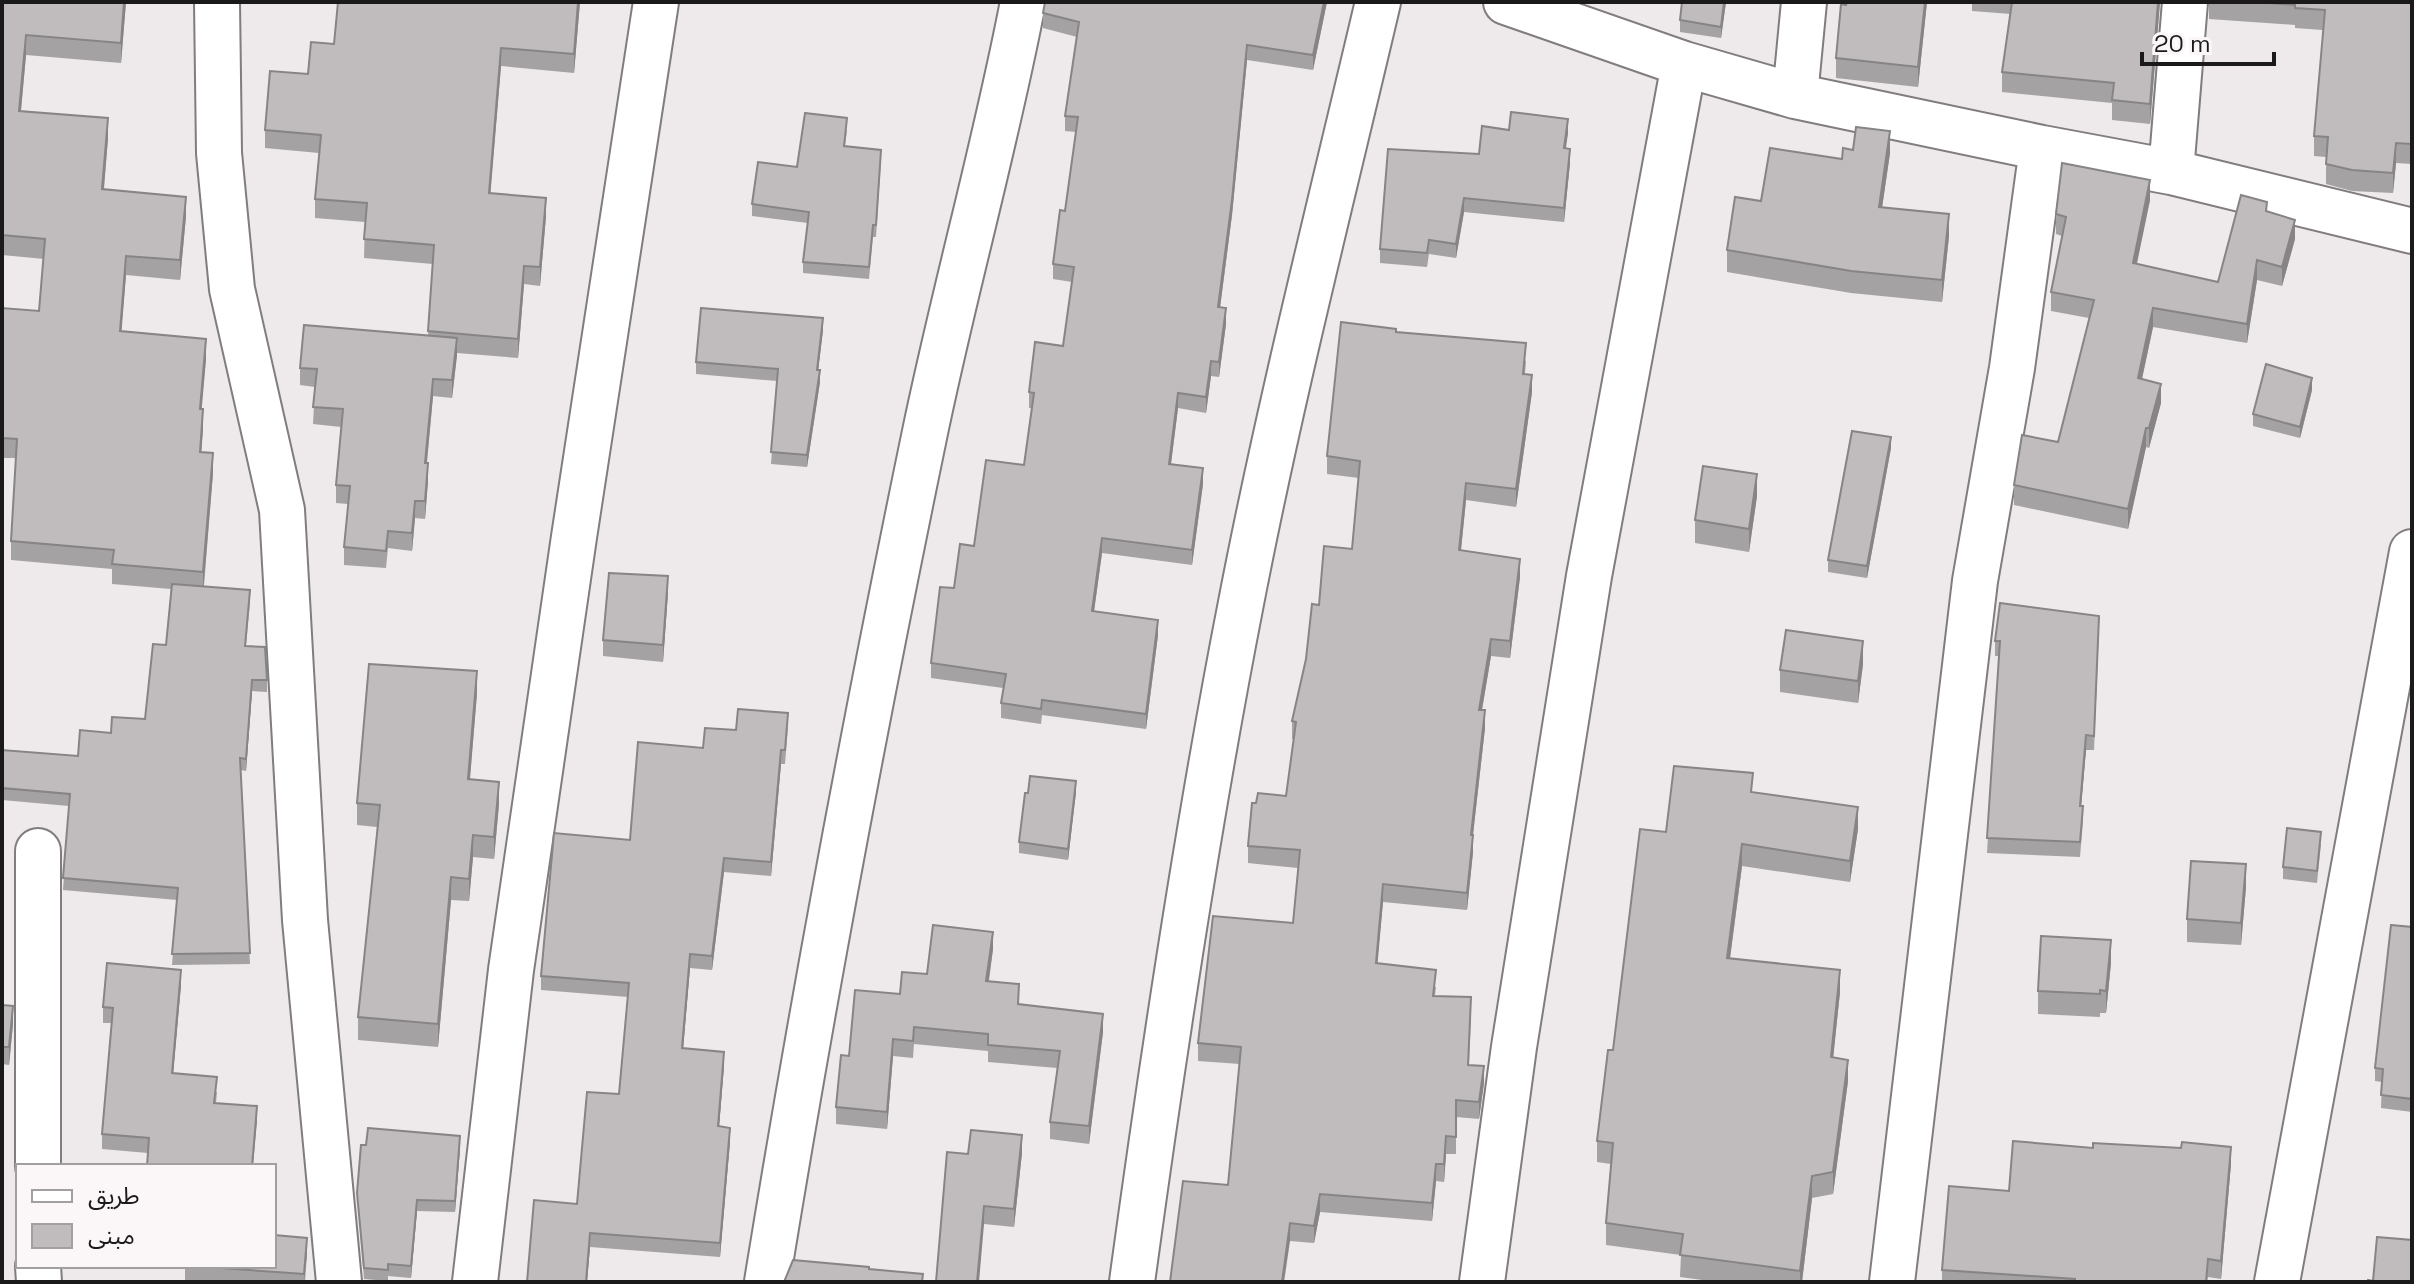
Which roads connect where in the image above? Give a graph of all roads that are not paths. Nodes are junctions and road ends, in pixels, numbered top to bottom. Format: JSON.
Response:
{"nodes":[{"id":1,"x":217,"y":2,"type":"edge"},
{"id":2,"x":656,"y":2,"type":"edge"},
{"id":3,"x":1023,"y":2,"type":"edge"},
{"id":4,"x":1378,"y":2,"type":"edge"},
{"id":5,"x":1506,"y":2,"type":"edge"},
{"id":6,"x":1804,"y":2,"type":"edge"},
{"id":7,"x":2185,"y":2,"type":"edge"},
{"id":8,"x":1684,"y":64,"type":"junction"},
{"id":9,"x":1795,"y":96,"type":"junction"},
{"id":10,"x":2042,"y":148,"type":"junction"},
{"id":11,"x":2171,"y":172,"type":"junction"},
{"id":12,"x":2412,"y":231,"type":"edge"},
{"id":13,"x":2412,"y":552,"type":"edge"},
{"id":14,"x":38,"y":851,"type":"dead end"},
{"id":15,"x":38,"y":1164,"type":"edge"},
{"id":16,"x":339,"y":1282,"type":"edge"},
{"id":17,"x":475,"y":1282,"type":"edge"},
{"id":18,"x":767,"y":1282,"type":"edge"},
{"id":19,"x":1132,"y":1282,"type":"edge"},
{"id":20,"x":1482,"y":1282,"type":"edge"},
{"id":21,"x":1892,"y":1282,"type":"edge"},
{"id":22,"x":2277,"y":1282,"type":"edge"}],
"edges":[{"from":1,"to":16,"type":"street"},
{"from":2,"to":17,"type":"street"},
{"from":3,"to":18,"type":"street"},
{"from":4,"to":19,"type":"street"},
{"from":5,"to":8,"type":"street"},
{"from":6,"to":9,"type":"street"},
{"from":7,"to":11,"type":"street"},
{"from":8,"to":9,"type":"street"},
{"from":8,"to":20,"type":"street"},
{"from":9,"to":10,"type":"street"},
{"from":10,"to":11,"type":"street"},
{"from":10,"to":21,"type":"street"},
{"from":11,"to":12,"type":"street"},
{"from":13,"to":22,"type":"street"},
{"from":14,"to":15,"type":"street"}]}
